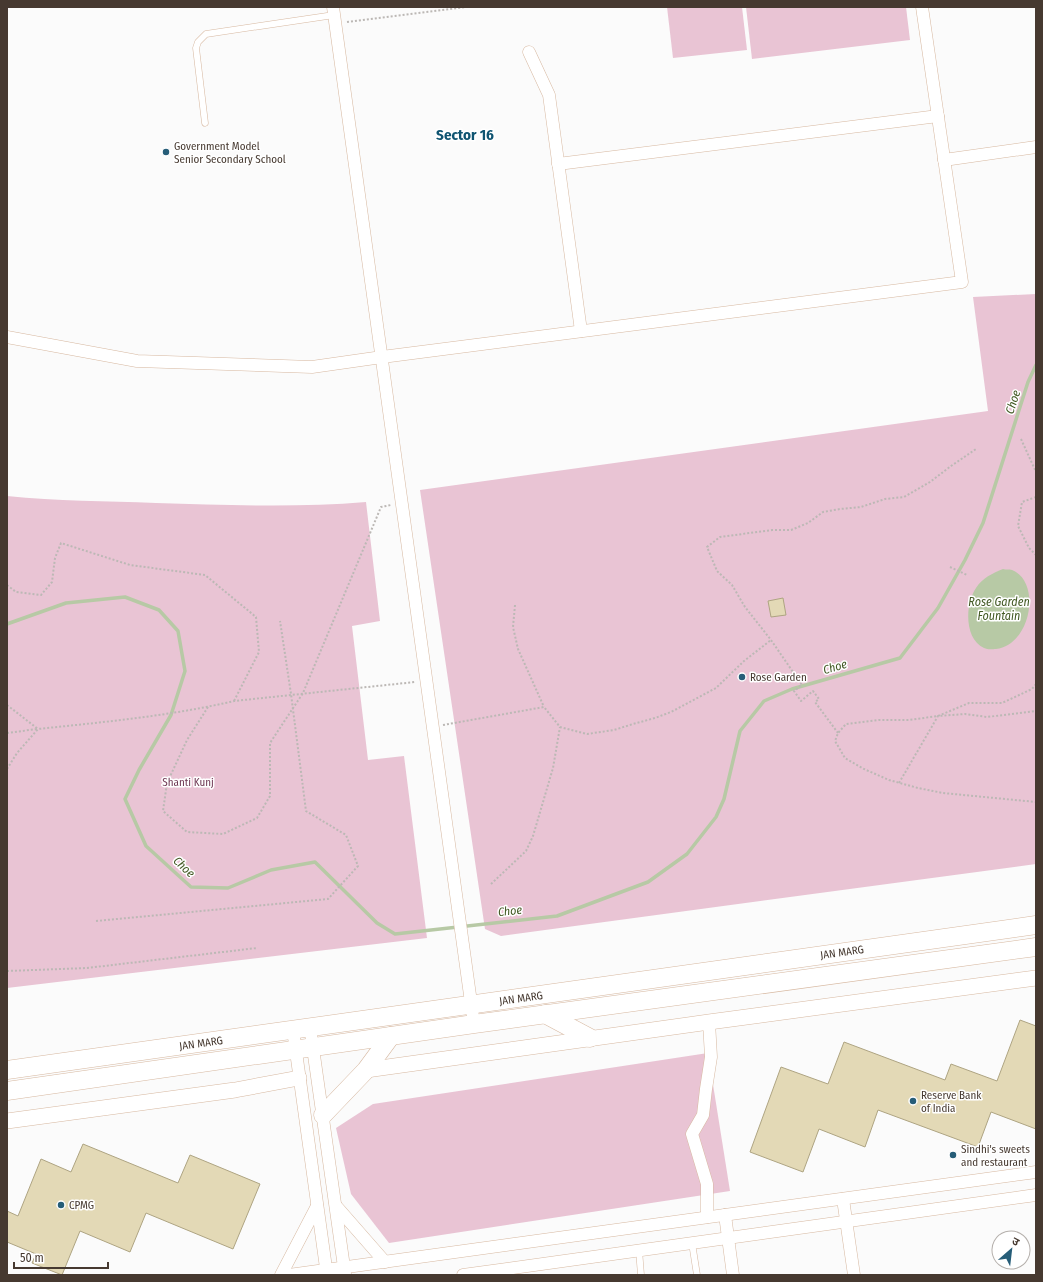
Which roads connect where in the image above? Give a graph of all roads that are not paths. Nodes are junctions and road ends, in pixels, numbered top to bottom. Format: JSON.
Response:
{"nodes":[{"id":1,"x":922,"y":7,"type":"edge"},
{"id":2,"x":334,"y":15,"type":"edge"},
{"id":3,"x":529,"y":52,"type":"dead end"},
{"id":4,"x":938,"y":116,"type":"junction"},
{"id":5,"x":205,"y":123,"type":"dead end"},
{"id":6,"x":1036,"y":147,"type":"edge"},
{"id":7,"x":944,"y":160,"type":"junction"},
{"id":8,"x":558,"y":164,"type":"junction"},
{"id":9,"x":581,"y":331,"type":"junction"},
{"id":10,"x":7,"y":337,"type":"edge"},
{"id":11,"x":382,"y":357,"type":"junction"},
{"id":12,"x":1036,"y":925,"type":"edge"},
{"id":13,"x":1036,"y":947,"type":"edge"},
{"id":14,"x":1036,"y":978,"type":"edge"},
{"id":15,"x":471,"y":1005,"type":"junction"},
{"id":16,"x":545,"y":1014,"type":"junction"},
{"id":17,"x":709,"y":1022,"type":"junction"},
{"id":18,"x":474,"y":1024,"type":"junction"},
{"id":19,"x":310,"y":1027,"type":"junction"},
{"id":20,"x":293,"y":1030,"type":"junction"},
{"id":21,"x":391,"y":1036,"type":"junction"},
{"id":22,"x":590,"y":1038,"type":"junction"},
{"id":23,"x":313,"y":1047,"type":"junction"},
{"id":24,"x":295,"y":1050,"type":"junction"},
{"id":25,"x":7,"y":1070,"type":"edge"},
{"id":26,"x":366,"y":1070,"type":"junction"},
{"id":27,"x":299,"y":1078,"type":"junction"},
{"id":28,"x":7,"y":1091,"type":"edge"},
{"id":29,"x":323,"y":1115,"type":"junction"},
{"id":30,"x":7,"y":1121,"type":"edge"},
{"id":31,"x":1036,"y":1172,"type":"edge"},
{"id":32,"x":1036,"y":1195,"type":"edge"},
{"id":33,"x":843,"y":1199,"type":"junction"},
{"id":34,"x":317,"y":1206,"type":"junction"},
{"id":35,"x":336,"y":1206,"type":"junction"},
{"id":36,"x":725,"y":1215,"type":"junction"},
{"id":37,"x":707,"y":1217,"type":"junction"},
{"id":38,"x":846,"y":1222,"type":"junction"},
{"id":39,"x":728,"y":1238,"type":"junction"},
{"id":40,"x":692,"y":1243,"type":"junction"},
{"id":41,"x":639,"y":1250,"type":"junction"},
{"id":42,"x":385,"y":1262,"type":"junction"},
{"id":43,"x":345,"y":1271,"type":"edge"},
{"id":44,"x":326,"y":1272,"type":"edge"},
{"id":45,"x":486,"y":1273,"type":"edge"},
{"id":46,"x":281,"y":1275,"type":"edge"},
{"id":47,"x":289,"y":1275,"type":"edge"},
{"id":48,"x":462,"y":1275,"type":"edge"},
{"id":49,"x":642,"y":1275,"type":"edge"},
{"id":50,"x":696,"y":1275,"type":"edge"},
{"id":51,"x":733,"y":1275,"type":"edge"},
{"id":52,"x":854,"y":1275,"type":"edge"}],
"edges":[{"from":1,"to":4,"type":"street"},
{"from":2,"to":5,"type":"lane"},
{"from":2,"to":11,"type":"street"},
{"from":3,"to":8,"type":"street"},
{"from":4,"to":7,"type":"street"},
{"from":4,"to":8,"type":"street"},
{"from":6,"to":7,"type":"street"},
{"from":7,"to":9,"type":"street"},
{"from":8,"to":9,"type":"street"},
{"from":9,"to":11,"type":"street"},
{"from":10,"to":11,"type":"street"},
{"from":11,"to":15,"type":"street"},
{"from":12,"to":15,"type":"main road","name":"JAN MARG"},
{"from":13,"to":16,"type":"main road","name":"JAN MARG"},
{"from":14,"to":17,"type":"street"},
{"from":15,"to":18,"type":"street"},
{"from":15,"to":19,"type":"main road","name":"JAN MARG"},
{"from":16,"to":18,"type":"main road","name":"JAN MARG"},
{"from":16,"to":22,"type":"main road"},
{"from":17,"to":22,"type":"street"},
{"from":17,"to":37,"type":"street"},
{"from":18,"to":21,"type":"main road","name":"JAN MARG"},
{"from":19,"to":20,"type":"main road","name":"JAN MARG"},
{"from":19,"to":23,"type":"street"},
{"from":20,"to":24,"type":"street"},
{"from":20,"to":25,"type":"main road","name":"JAN MARG"},
{"from":21,"to":23,"type":"main road","name":"JAN MARG"},
{"from":21,"to":26,"type":"main road"},
{"from":22,"to":26,"type":"street"},
{"from":23,"to":24,"type":"main road","name":"JAN MARG"},
{"from":23,"to":29,"type":"street"},
{"from":24,"to":27,"type":"street"},
{"from":24,"to":28,"type":"main road","name":"JAN MARG"},
{"from":26,"to":29,"type":"main road"},
{"from":27,"to":30,"type":"street"},
{"from":27,"to":34,"type":"street"},
{"from":29,"to":35,"type":"street"},
{"from":31,"to":33,"type":"street"},
{"from":32,"to":38,"type":"street"},
{"from":33,"to":36,"type":"street"},
{"from":33,"to":38,"type":"street"},
{"from":34,"to":44,"type":"street"},
{"from":34,"to":46,"type":"street"},
{"from":35,"to":42,"type":"street"},
{"from":35,"to":43,"type":"street"},
{"from":36,"to":37,"type":"street"},
{"from":36,"to":39,"type":"street"},
{"from":37,"to":42,"type":"street"},
{"from":38,"to":39,"type":"street"},
{"from":38,"to":52,"type":"street"},
{"from":39,"to":40,"type":"street"},
{"from":39,"to":51,"type":"street"},
{"from":40,"to":41,"type":"street"},
{"from":40,"to":50,"type":"lane"},
{"from":41,"to":45,"type":"street"},
{"from":41,"to":49,"type":"lane"},
{"from":42,"to":43,"type":"street"},
{"from":43,"to":44,"type":"street"},
{"from":44,"to":47,"type":"street"},
{"from":45,"to":48,"type":"street"}]}
